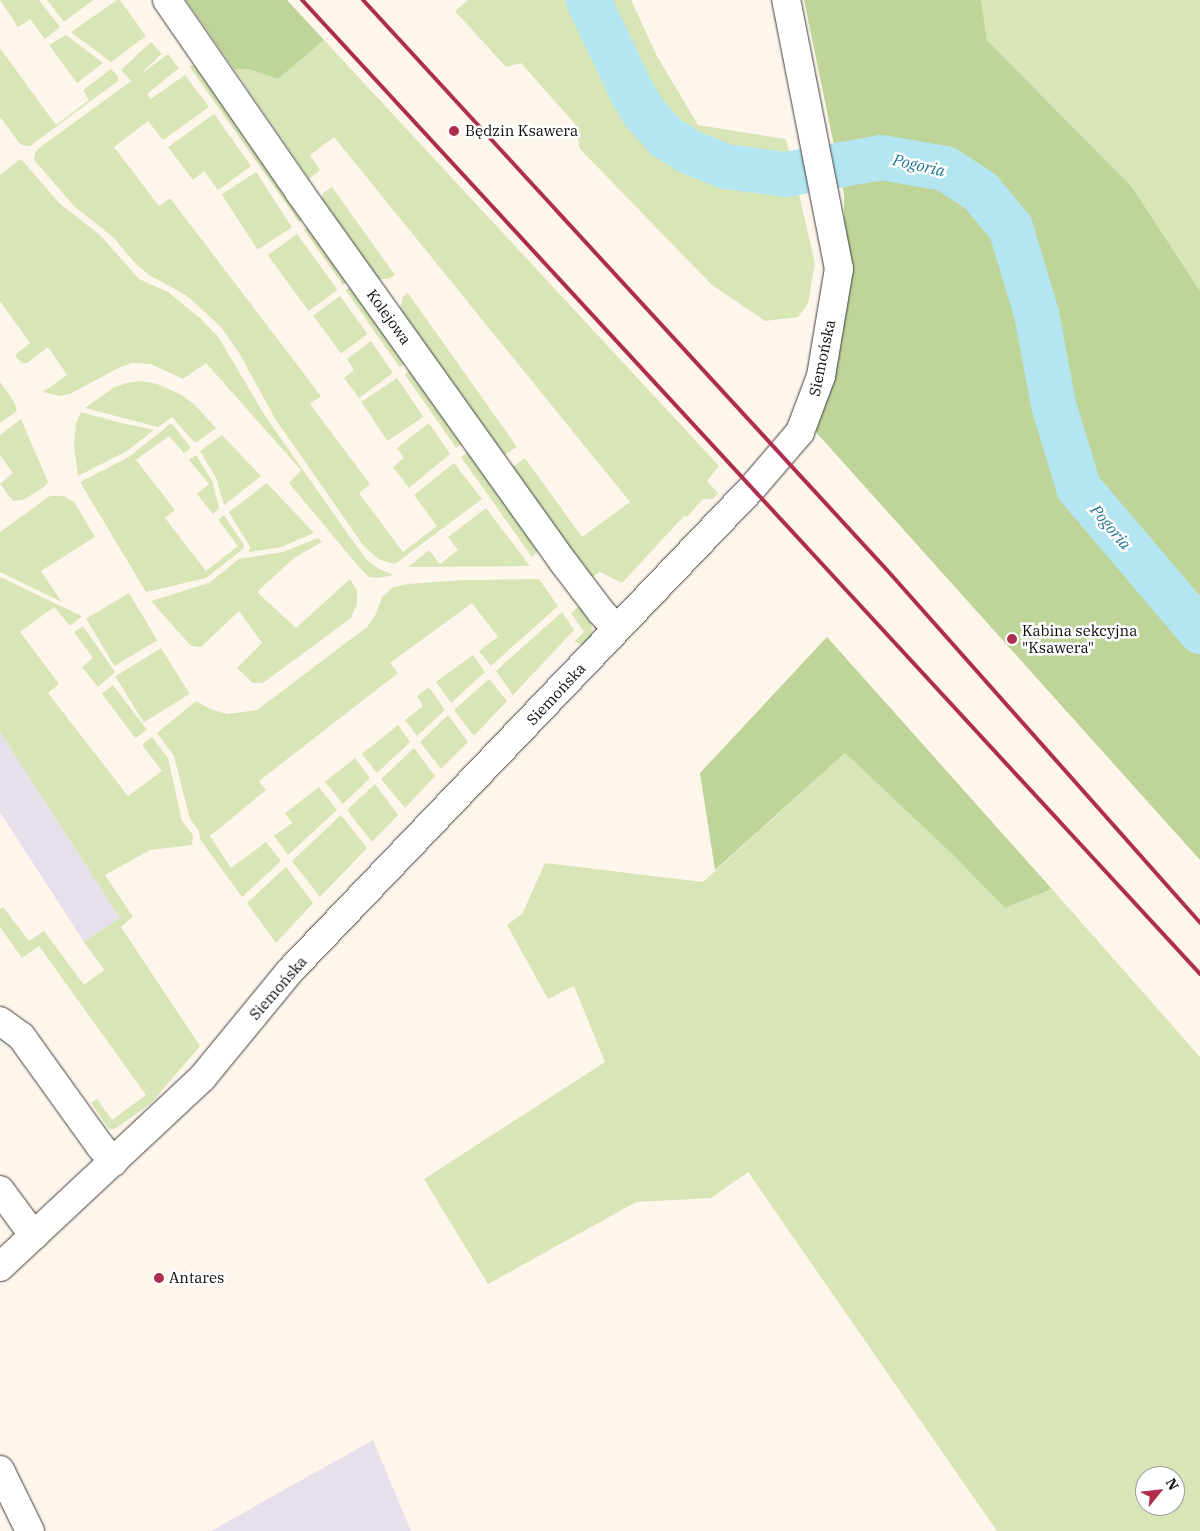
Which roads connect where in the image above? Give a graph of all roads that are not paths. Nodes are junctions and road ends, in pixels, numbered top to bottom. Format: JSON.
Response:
{"nodes":[{"id":1,"x":166,"y":0,"type":"edge"},
{"id":2,"x":786,"y":0,"type":"edge"},
{"id":3,"x":617,"y":629,"type":"junction"},
{"id":4,"x":0,"y":1020,"type":"edge"},
{"id":5,"x":114,"y":1162,"type":"junction"},
{"id":6,"x":0,"y":1190,"type":"edge"},
{"id":7,"x":34,"y":1236,"type":"junction"},
{"id":8,"x":0,"y":1268,"type":"edge"},
{"id":9,"x":0,"y":1470,"type":"edge"},
{"id":10,"x":30,"y":1531,"type":"edge"}],
"edges":[{"from":1,"to":3,"type":"street","name":"Kolejowa"},
{"from":2,"to":3,"type":"street","name":"Siemońska"},
{"from":3,"to":5,"type":"street","name":"Siemońska"},
{"from":4,"to":5,"type":"street"},
{"from":5,"to":7,"type":"street","name":"Siemońska"},
{"from":6,"to":7,"type":"street"},
{"from":7,"to":8,"type":"street","name":"Siemońska"},
{"from":9,"to":10,"type":"street"}]}
